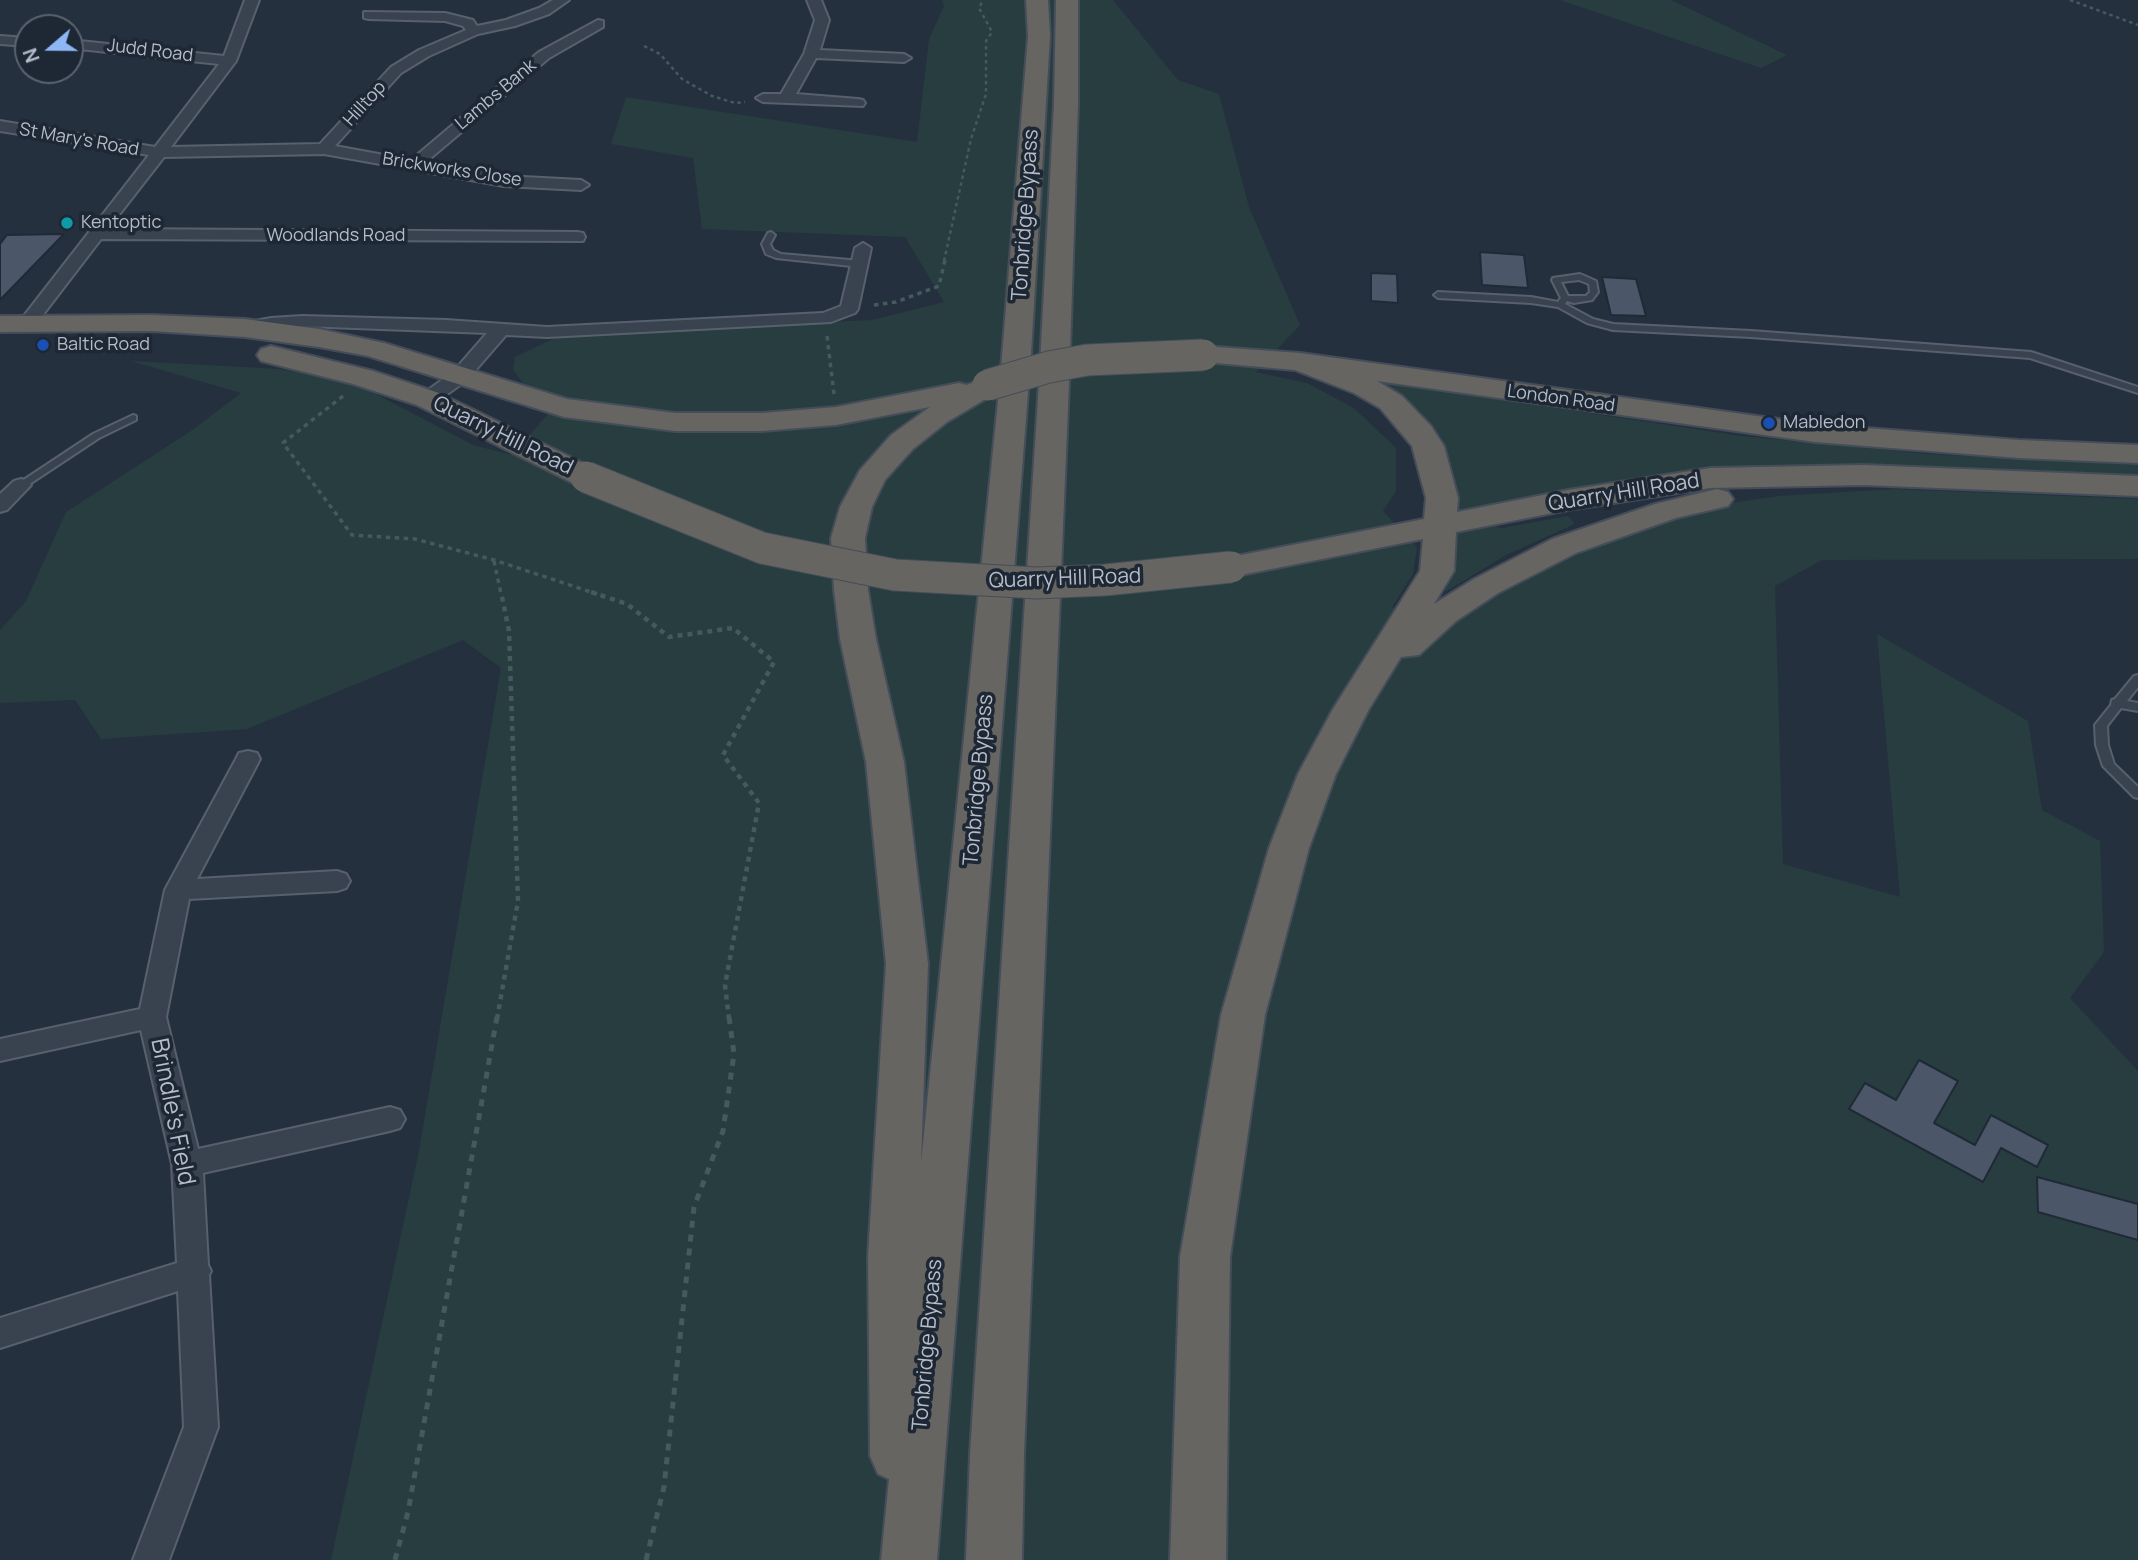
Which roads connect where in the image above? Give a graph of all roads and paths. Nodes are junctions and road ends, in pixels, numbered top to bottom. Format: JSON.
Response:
{"nodes":[{"id":1,"x":252,"y":0,"type":"edge"},
{"id":2,"x":562,"y":0,"type":"edge"},
{"id":3,"x":814,"y":0,"type":"edge"},
{"id":4,"x":983,"y":0,"type":"edge"},
{"id":5,"x":1037,"y":0,"type":"edge"},
{"id":6,"x":1067,"y":0,"type":"edge"},
{"id":7,"x":2070,"y":0,"type":"edge"},
{"id":8,"x":369,"y":15,"type":"dead end"},
{"id":9,"x":598,"y":24,"type":"dead end"},
{"id":10,"x":2138,"y":25,"type":"edge"},
{"id":11,"x":474,"y":31,"type":"junction"},
{"id":12,"x":582,"y":34,"type":"junction"},
{"id":13,"x":608,"y":39,"type":"dead end"},
{"id":14,"x":84,"y":45,"type":"edge"},
{"id":15,"x":644,"y":46,"type":"dead end"},
{"id":16,"x":811,"y":54,"type":"junction"},
{"id":17,"x":904,"y":58,"type":"dead end"},
{"id":18,"x":229,"y":61,"type":"junction"},
{"id":19,"x":763,"y":98,"type":"joint"},
{"id":20,"x":786,"y":98,"type":"junction"},
{"id":21,"x":858,"y":103,"type":"dead end"},
{"id":22,"x":0,"y":126,"type":"edge"},
{"id":23,"x":324,"y":149,"type":"junction"},
{"id":24,"x":158,"y":152,"type":"junction"},
{"id":25,"x":415,"y":164,"type":"junction"},
{"id":26,"x":581,"y":185,"type":"dead end"},
{"id":27,"x":95,"y":234,"type":"junction"},
{"id":28,"x":772,"y":236,"type":"dead end"},
{"id":29,"x":577,"y":237,"type":"dead end"},
{"id":30,"x":862,"y":256,"type":"joint"},
{"id":31,"x":1438,"y":295,"type":"dead end"},
{"id":32,"x":849,"y":309,"type":"junction"},
{"id":33,"x":825,"y":318,"type":"junction"},
{"id":34,"x":13,"y":324,"type":"edge"},
{"id":35,"x":245,"y":328,"type":"junction"},
{"id":36,"x":500,"y":330,"type":"junction"},
{"id":37,"x":1300,"y":362,"type":"junction"},
{"id":38,"x":460,"y":376,"type":"junction"},
{"id":39,"x":366,"y":378,"type":"junction"},
{"id":40,"x":2138,"y":390,"type":"edge"},
{"id":41,"x":428,"y":399,"type":"junction"},
{"id":42,"x":931,"y":408,"type":"junction"},
{"id":43,"x":836,"y":416,"type":"junction"},
{"id":44,"x":133,"y":418,"type":"dead end"},
{"id":45,"x":1428,"y":446,"type":"junction"},
{"id":46,"x":2138,"y":454,"type":"edge"},
{"id":47,"x":1935,"y":480,"type":"junction"},
{"id":48,"x":21,"y":485,"type":"joint"},
{"id":49,"x":2138,"y":486,"type":"edge"},
{"id":50,"x":0,"y":506,"type":"edge"},
{"id":51,"x":1441,"y":526,"type":"junction"},
{"id":52,"x":1374,"y":537,"type":"junction"},
{"id":53,"x":494,"y":560,"type":"junction"},
{"id":54,"x":1374,"y":675,"type":"junction"},
{"id":55,"x":2138,"y":679,"type":"edge"},
{"id":56,"x":2116,"y":703,"type":"junction"},
{"id":57,"x":2138,"y":706,"type":"edge"},
{"id":58,"x":248,"y":759,"type":"dead end"},
{"id":59,"x":2138,"y":794,"type":"edge"},
{"id":60,"x":337,"y":881,"type":"dead end"},
{"id":61,"x":178,"y":890,"type":"junction"},
{"id":62,"x":152,"y":1017,"type":"junction"},
{"id":63,"x":0,"y":1050,"type":"edge"},
{"id":64,"x":390,"y":1119,"type":"dead end"},
{"id":65,"x":187,"y":1164,"type":"junction"},
{"id":66,"x":195,"y":1271,"type":"junction"},
{"id":67,"x":0,"y":1333,"type":"edge"},
{"id":68,"x":152,"y":1560,"type":"edge"},
{"id":69,"x":395,"y":1560,"type":"edge"},
{"id":70,"x":646,"y":1560,"type":"edge"},
{"id":71,"x":900,"y":1560,"type":"edge"},
{"id":72,"x":909,"y":1560,"type":"edge"},
{"id":73,"x":994,"y":1560,"type":"edge"},
{"id":74,"x":1198,"y":1560,"type":"edge"}],
"edges":[{"from":1,"to":18,"type":"street"},
{"from":2,"to":11,"type":"street","name":"Hilltop"},
{"from":3,"to":16,"type":"street"},
{"from":4,"to":32,"type":"path"},
{"from":5,"to":72,"type":"highway","name":"Tonbridge Bypass"},
{"from":6,"to":73,"type":"highway","name":"Tonbridge Bypass"},
{"from":7,"to":10,"type":"path"},
{"from":8,"to":11,"type":"street"},
{"from":9,"to":12,"type":"street","name":"Lambs Bank"},
{"from":11,"to":23,"type":"street","name":"Hilltop"},
{"from":12,"to":13,"type":"street"},
{"from":12,"to":25,"type":"street","name":"Lambs Bank"},
{"from":14,"to":18,"type":"street","name":"Judd Road"},
{"from":15,"to":19,"type":"path"},
{"from":16,"to":17,"type":"street"},
{"from":16,"to":20,"type":"street"},
{"from":18,"to":24,"type":"street"},
{"from":19,"to":20,"type":"street"},
{"from":20,"to":21,"type":"street"},
{"from":22,"to":24,"type":"street","name":"St Mary's Road"},
{"from":23,"to":24,"type":"street"},
{"from":23,"to":25,"type":"street","name":"Brickworks Close"},
{"from":24,"to":27,"type":"street"},
{"from":25,"to":26,"type":"street","name":"Brickworks Close"},
{"from":27,"to":29,"type":"street","name":"Woodlands Road"},
{"from":27,"to":34,"type":"street"},
{"from":28,"to":30,"type":"lane"},
{"from":30,"to":32,"type":"street"},
{"from":31,"to":40,"type":"lane"},
{"from":32,"to":33,"type":"street","name":"Quarry Hill Road"},
{"from":33,"to":36,"type":"street","name":"Quarry Hill Road"},
{"from":33,"to":43,"type":"path"},
{"from":34,"to":35,"type":"highway","name":"Quarry Hill Road"},
{"from":34,"to":39,"type":"highway","name":"Quarry Hill Road"},
{"from":35,"to":36,"type":"street","name":"Quarry Hill Road"},
{"from":35,"to":38,"type":"highway","name":"Quarry Hill Road"},
{"from":36,"to":38,"type":"street"},
{"from":37,"to":42,"type":"highway","name":"London Road","bridge":true},
{"from":37,"to":45,"type":"highway"},
{"from":37,"to":46,"type":"highway","name":"London Road"},
{"from":38,"to":41,"type":"street"},
{"from":38,"to":43,"type":"highway","name":"Quarry Hill Road"},
{"from":39,"to":41,"type":"highway","name":"Quarry Hill Road"},
{"from":39,"to":53,"type":"path"},
{"from":41,"to":52,"type":"highway","name":"Quarry Hill Road","bridge":true},
{"from":42,"to":43,"type":"highway","name":"Quarry Hill Road"},
{"from":42,"to":71,"type":"highway"},
{"from":44,"to":48,"type":"lane"},
{"from":45,"to":51,"type":"highway"},
{"from":45,"to":52,"type":"highway"},
{"from":47,"to":49,"type":"highway","name":"Quarry Hill Road"},
{"from":47,"to":51,"type":"highway","name":"Quarry Hill Road"},
{"from":47,"to":54,"type":"highway"},
{"from":48,"to":50,"type":"street"},
{"from":51,"to":52,"type":"highway","name":"Quarry Hill Road"},
{"from":51,"to":54,"type":"highway"},
{"from":53,"to":69,"type":"path"},
{"from":53,"to":70,"type":"path"},
{"from":54,"to":74,"type":"highway"},
{"from":55,"to":56,"type":"lane"},
{"from":56,"to":57,"type":"lane"},
{"from":56,"to":59,"type":"lane"},
{"from":58,"to":61,"type":"street","name":"Brindle's Field"},
{"from":60,"to":61,"type":"street"},
{"from":61,"to":62,"type":"street","name":"Brindle's Field"},
{"from":62,"to":63,"type":"street"},
{"from":62,"to":65,"type":"street","name":"Brindle's Field"},
{"from":64,"to":65,"type":"street"},
{"from":65,"to":66,"type":"street","name":"Brindle's Field"},
{"from":66,"to":67,"type":"street"},
{"from":66,"to":68,"type":"street","name":"Brindle's Field"}]}
